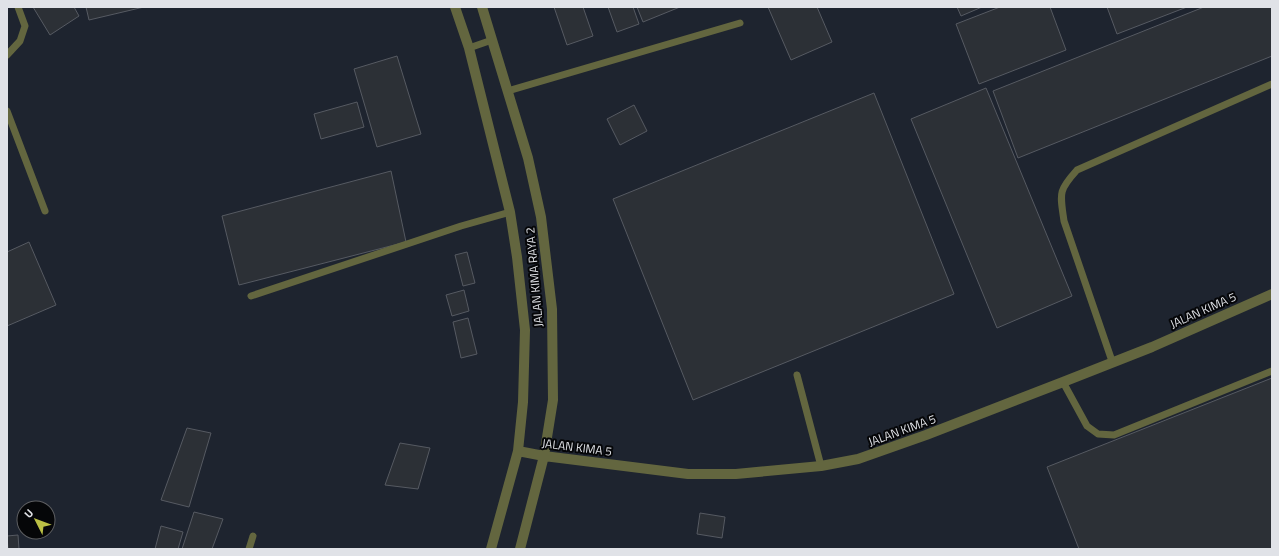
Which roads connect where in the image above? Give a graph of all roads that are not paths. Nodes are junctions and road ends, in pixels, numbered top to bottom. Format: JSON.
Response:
{"nodes":[{"id":1,"x":18,"y":7,"type":"edge"},
{"id":2,"x":454,"y":7,"type":"edge"},
{"id":3,"x":482,"y":7,"type":"edge"},
{"id":4,"x":740,"y":23,"type":"dead end"},
{"id":5,"x":492,"y":40,"type":"junction"},
{"id":6,"x":469,"y":48,"type":"junction"},
{"id":7,"x":7,"y":55,"type":"edge"},
{"id":8,"x":1272,"y":84,"type":"edge"},
{"id":9,"x":508,"y":91,"type":"junction"},
{"id":10,"x":7,"y":111,"type":"edge"},
{"id":11,"x":45,"y":211,"type":"dead end"},
{"id":12,"x":510,"y":212,"type":"junction"},
{"id":13,"x":1272,"y":294,"type":"edge"},
{"id":14,"x":251,"y":296,"type":"dead end"},
{"id":15,"x":1112,"y":361,"type":"junction"},
{"id":16,"x":1272,"y":370,"type":"edge"},
{"id":17,"x":798,"y":375,"type":"dead end"},
{"id":18,"x":1062,"y":382,"type":"junction"},
{"id":19,"x":518,"y":451,"type":"junction"},
{"id":20,"x":544,"y":456,"type":"junction"},
{"id":21,"x":821,"y":466,"type":"junction"},
{"id":22,"x":253,"y":536,"type":"dead end"},
{"id":23,"x":249,"y":549,"type":"edge"},
{"id":24,"x":491,"y":549,"type":"edge"},
{"id":25,"x":520,"y":549,"type":"edge"}],
"edges":[{"from":1,"to":7,"type":"lane"},
{"from":2,"to":6,"type":"street","name":"JALAN KIMA RAYA 2"},
{"from":3,"to":5,"type":"street","name":"JALAN KIMA RAYA 2"},
{"from":4,"to":9,"type":"lane"},
{"from":5,"to":6,"type":"lane"},
{"from":5,"to":9,"type":"street","name":"JALAN KIMA RAYA 2"},
{"from":6,"to":12,"type":"street","name":"JALAN KIMA RAYA 2"},
{"from":8,"to":15,"type":"lane"},
{"from":9,"to":20,"type":"street","name":"JALAN KIMA RAYA 2"},
{"from":10,"to":11,"type":"lane"},
{"from":12,"to":14,"type":"lane"},
{"from":12,"to":19,"type":"street","name":"JALAN KIMA RAYA 2"},
{"from":13,"to":15,"type":"street","name":"JALAN KIMA 5"},
{"from":15,"to":18,"type":"street","name":"JALAN KIMA 5"},
{"from":16,"to":18,"type":"lane"},
{"from":17,"to":21,"type":"lane"},
{"from":18,"to":21,"type":"street","name":"JALAN KIMA 5"},
{"from":19,"to":20,"type":"street","name":"JALAN KIMA 5"},
{"from":19,"to":24,"type":"street","name":"JALAN KIMA RAYA 2"},
{"from":20,"to":21,"type":"street","name":"JALAN KIMA 5"},
{"from":20,"to":25,"type":"street","name":"JALAN KIMA RAYA 2"},
{"from":22,"to":23,"type":"lane"}]}
